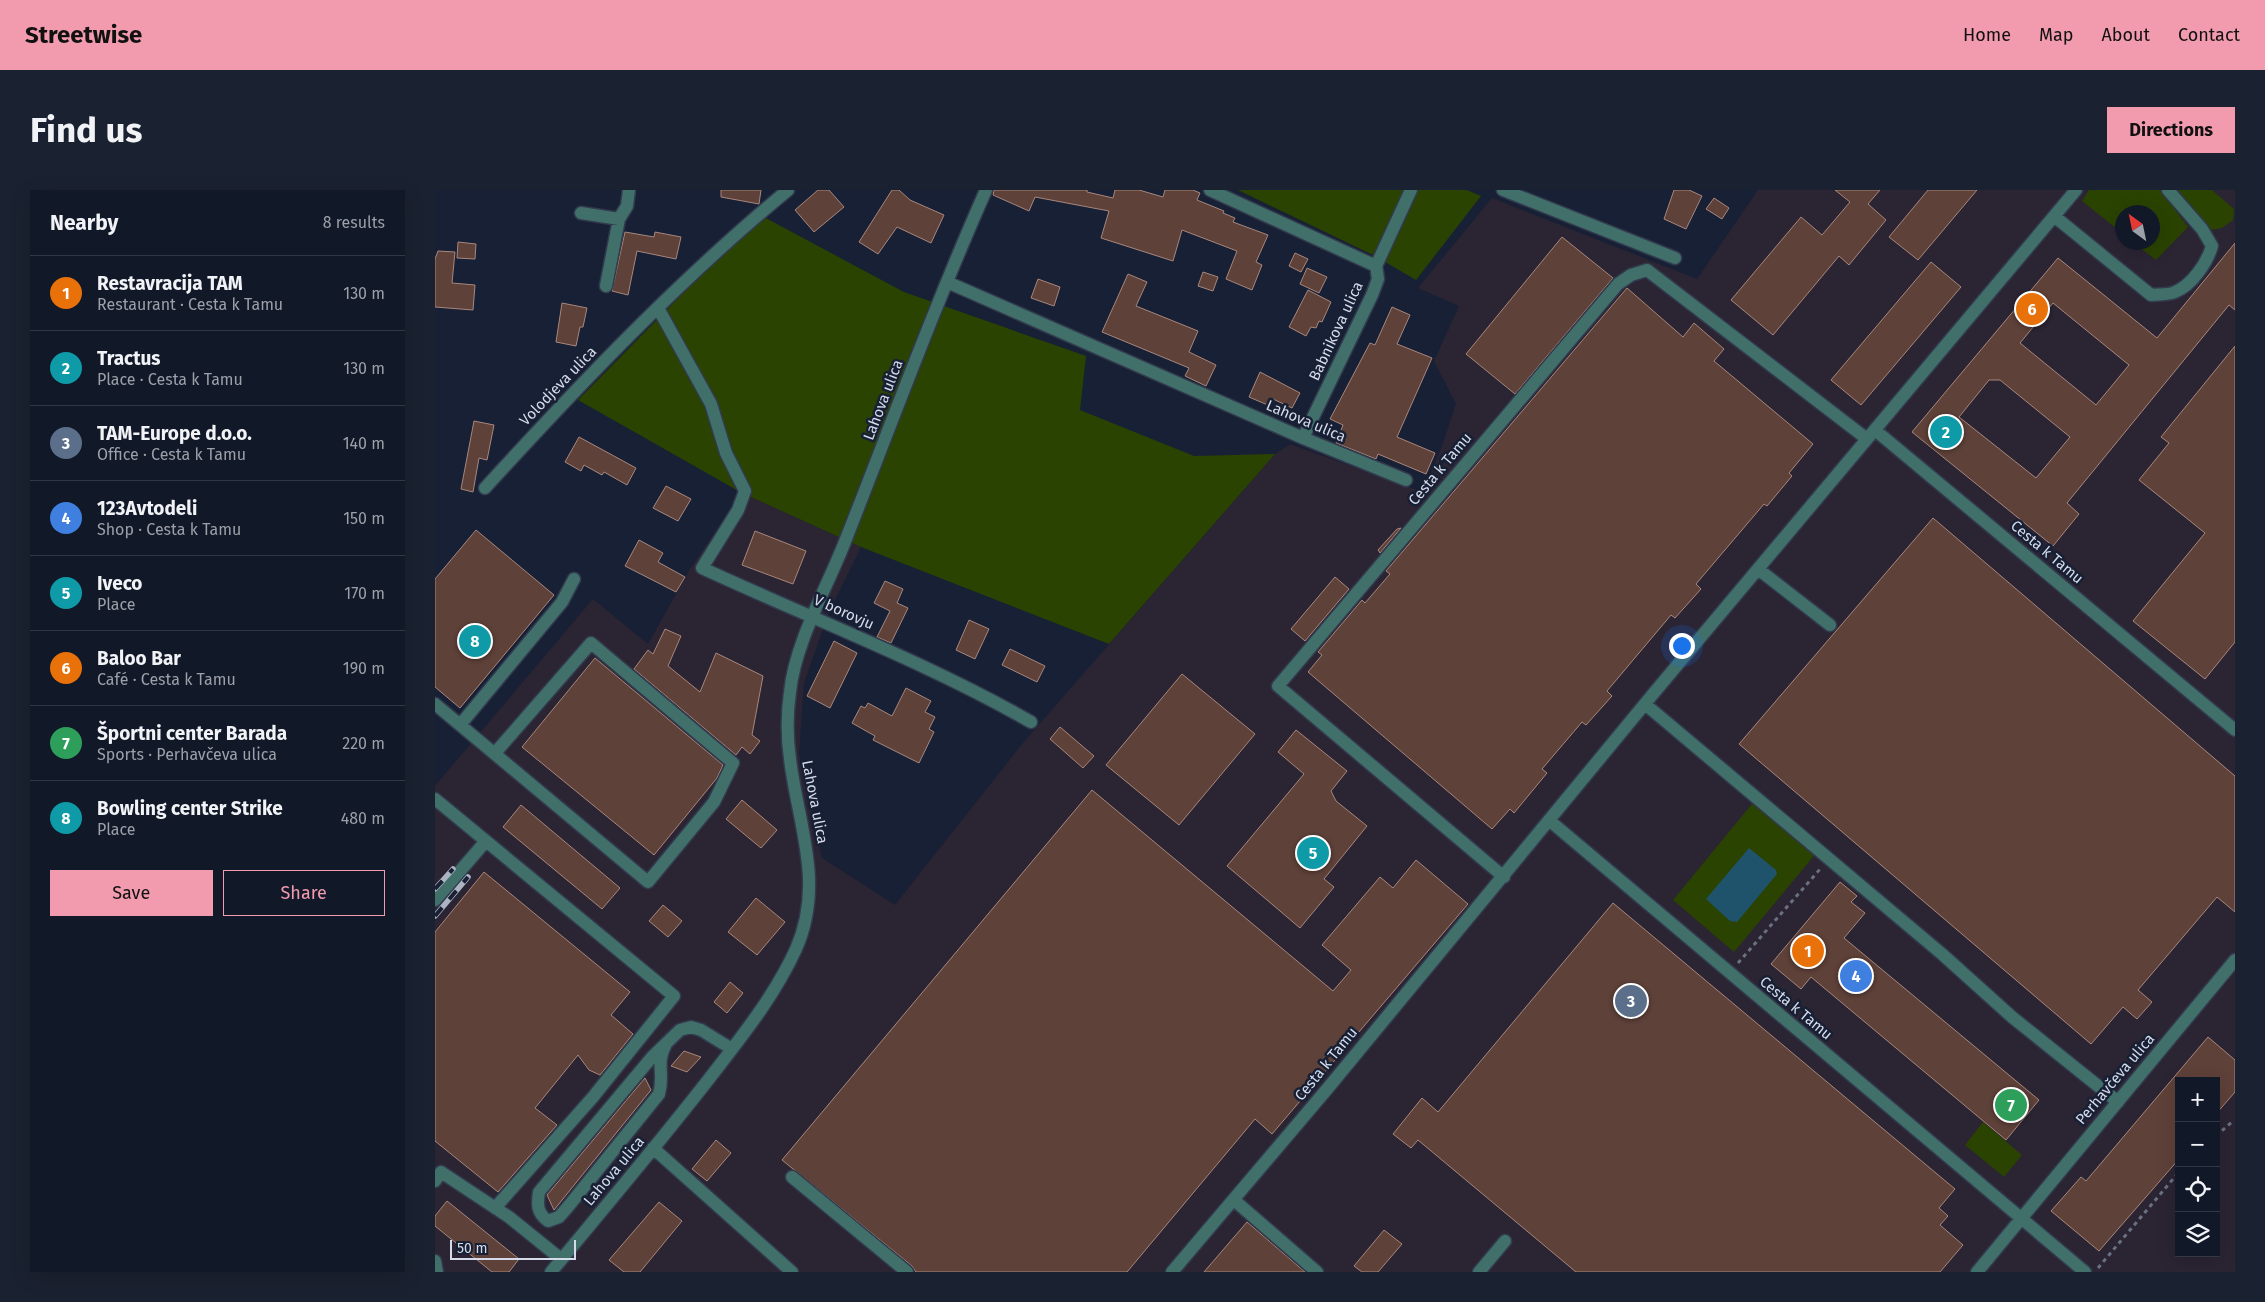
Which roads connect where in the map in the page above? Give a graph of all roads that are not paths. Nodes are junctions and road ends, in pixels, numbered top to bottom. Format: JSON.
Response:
{"nodes":[{"id":1,"x":629,"y":190,"type":"edge"},
{"id":2,"x":788,"y":190,"type":"edge"},
{"id":3,"x":986,"y":190,"type":"edge"},
{"id":4,"x":1210,"y":190,"type":"edge"},
{"id":5,"x":1411,"y":190,"type":"edge"},
{"id":6,"x":1503,"y":190,"type":"edge"},
{"id":7,"x":2168,"y":190,"type":"edge"},
{"id":8,"x":2074,"y":191,"type":"edge"},
{"id":9,"x":581,"y":213,"type":"dead end"},
{"id":10,"x":2054,"y":216,"type":"junction"},
{"id":11,"x":619,"y":219,"type":"junction"},
{"id":12,"x":1675,"y":258,"type":"dead end"},
{"id":13,"x":1376,"y":266,"type":"junction"},
{"id":14,"x":947,"y":282,"type":"junction"},
{"id":15,"x":606,"y":286,"type":"dead end"},
{"id":16,"x":658,"y":308,"type":"junction"},
{"id":17,"x":1871,"y":434,"type":"junction"},
{"id":18,"x":1303,"y":438,"type":"junction"},
{"id":19,"x":1406,"y":480,"type":"dead end"},
{"id":20,"x":485,"y":488,"type":"dead end"},
{"id":21,"x":1758,"y":568,"type":"junction"},
{"id":22,"x":574,"y":579,"type":"dead end"},
{"id":23,"x":814,"y":616,"type":"junction"},
{"id":24,"x":1830,"y":625,"type":"dead end"},
{"id":25,"x":435,"y":704,"type":"edge"},
{"id":26,"x":1645,"y":704,"type":"junction"},
{"id":27,"x":1031,"y":722,"type":"dead end"},
{"id":28,"x":460,"y":725,"type":"junction"},
{"id":29,"x":2235,"y":730,"type":"edge"},
{"id":30,"x":495,"y":753,"type":"junction"},
{"id":31,"x":435,"y":799,"type":"edge"},
{"id":32,"x":1550,"y":821,"type":"junction"},
{"id":33,"x":486,"y":841,"type":"junction"},
{"id":34,"x":1504,"y":877,"type":"junction"},
{"id":35,"x":435,"y":900,"type":"edge"},
{"id":36,"x":2235,"y":960,"type":"edge"},
{"id":37,"x":666,"y":1044,"type":"junction"},
{"id":38,"x":732,"y":1049,"type":"junction"},
{"id":39,"x":2118,"y":1102,"type":"junction"},
{"id":40,"x":653,"y":1148,"type":"junction"},
{"id":41,"x":437,"y":1173,"type":"edge"},
{"id":42,"x":792,"y":1177,"type":"dead end"},
{"id":43,"x":1234,"y":1200,"type":"junction"},
{"id":44,"x":495,"y":1208,"type":"junction"},
{"id":45,"x":2021,"y":1220,"type":"junction"},
{"id":46,"x":1505,"y":1241,"type":"dead end"},
{"id":47,"x":561,"y":1259,"type":"junction"},
{"id":48,"x":435,"y":1261,"type":"edge"},
{"id":49,"x":437,"y":1272,"type":"edge"},
{"id":50,"x":551,"y":1272,"type":"edge"},
{"id":51,"x":792,"y":1272,"type":"edge"},
{"id":52,"x":907,"y":1272,"type":"edge"},
{"id":53,"x":1172,"y":1272,"type":"edge"},
{"id":54,"x":1317,"y":1272,"type":"edge"},
{"id":55,"x":1479,"y":1272,"type":"edge"},
{"id":56,"x":1977,"y":1272,"type":"edge"},
{"id":57,"x":2085,"y":1272,"type":"edge"}],
"edges":[{"from":1,"to":11,"type":"street"},
{"from":2,"to":16,"type":"street","name":"Volodjeva ulica"},
{"from":3,"to":14,"type":"street","name":"Lahova ulica"},
{"from":4,"to":13,"type":"street","name":"Babnikova ulica"},
{"from":5,"to":13,"type":"street"},
{"from":6,"to":12,"type":"street"},
{"from":7,"to":10,"type":"street"},
{"from":8,"to":10,"type":"street","name":"Cesta k Tamu"},
{"from":9,"to":11,"type":"street"},
{"from":10,"to":17,"type":"street","name":"Cesta k Tamu"},
{"from":11,"to":15,"type":"street"},
{"from":13,"to":18,"type":"street","name":"Babnikova ulica"},
{"from":14,"to":18,"type":"street","name":"Lahova ulica"},
{"from":14,"to":23,"type":"street","name":"Lahova ulica"},
{"from":16,"to":20,"type":"street","name":"Volodjeva ulica"},
{"from":16,"to":23,"type":"street","name":"V borovju"},
{"from":17,"to":21,"type":"street","name":"Cesta k Tamu"},
{"from":17,"to":29,"type":"street","name":"Cesta k Tamu"},
{"from":17,"to":34,"type":"street","name":"Cesta k Tamu"},
{"from":18,"to":19,"type":"street","name":"Lahova ulica"},
{"from":21,"to":24,"type":"street"},
{"from":21,"to":26,"type":"street","name":"Cesta k Tamu"},
{"from":22,"to":28,"type":"street"},
{"from":23,"to":27,"type":"street","name":"V borovju"},
{"from":23,"to":38,"type":"street","name":"Lahova ulica"},
{"from":25,"to":28,"type":"street"},
{"from":26,"to":32,"type":"street","name":"Cesta k Tamu"},
{"from":26,"to":39,"type":"street"},
{"from":28,"to":30,"type":"street"},
{"from":30,"to":30,"type":"street"},
{"from":31,"to":33,"type":"street"},
{"from":32,"to":34,"type":"street","name":"Cesta k Tamu"},
{"from":32,"to":45,"type":"street","name":"Cesta k Tamu"},
{"from":33,"to":35,"type":"street"},
{"from":33,"to":44,"type":"street"},
{"from":34,"to":43,"type":"street","name":"Cesta k Tamu"},
{"from":36,"to":39,"type":"street","name":"Perhavčeva ulica"},
{"from":37,"to":37,"type":"street"},
{"from":37,"to":38,"type":"street"},
{"from":38,"to":40,"type":"street","name":"Lahova ulica"},
{"from":39,"to":45,"type":"street","name":"Perhavčeva ulica"},
{"from":40,"to":47,"type":"street","name":"Lahova ulica"},
{"from":40,"to":51,"type":"street"},
{"from":41,"to":44,"type":"street"},
{"from":42,"to":52,"type":"street"},
{"from":43,"to":53,"type":"street","name":"Cesta k Tamu"},
{"from":43,"to":54,"type":"street"},
{"from":44,"to":47,"type":"street"},
{"from":45,"to":56,"type":"street","name":"Perhavčeva ulica"},
{"from":45,"to":57,"type":"street"},
{"from":46,"to":55,"type":"street"},
{"from":47,"to":50,"type":"street","name":"Lahova ulica"},
{"from":48,"to":49,"type":"street"}]}
